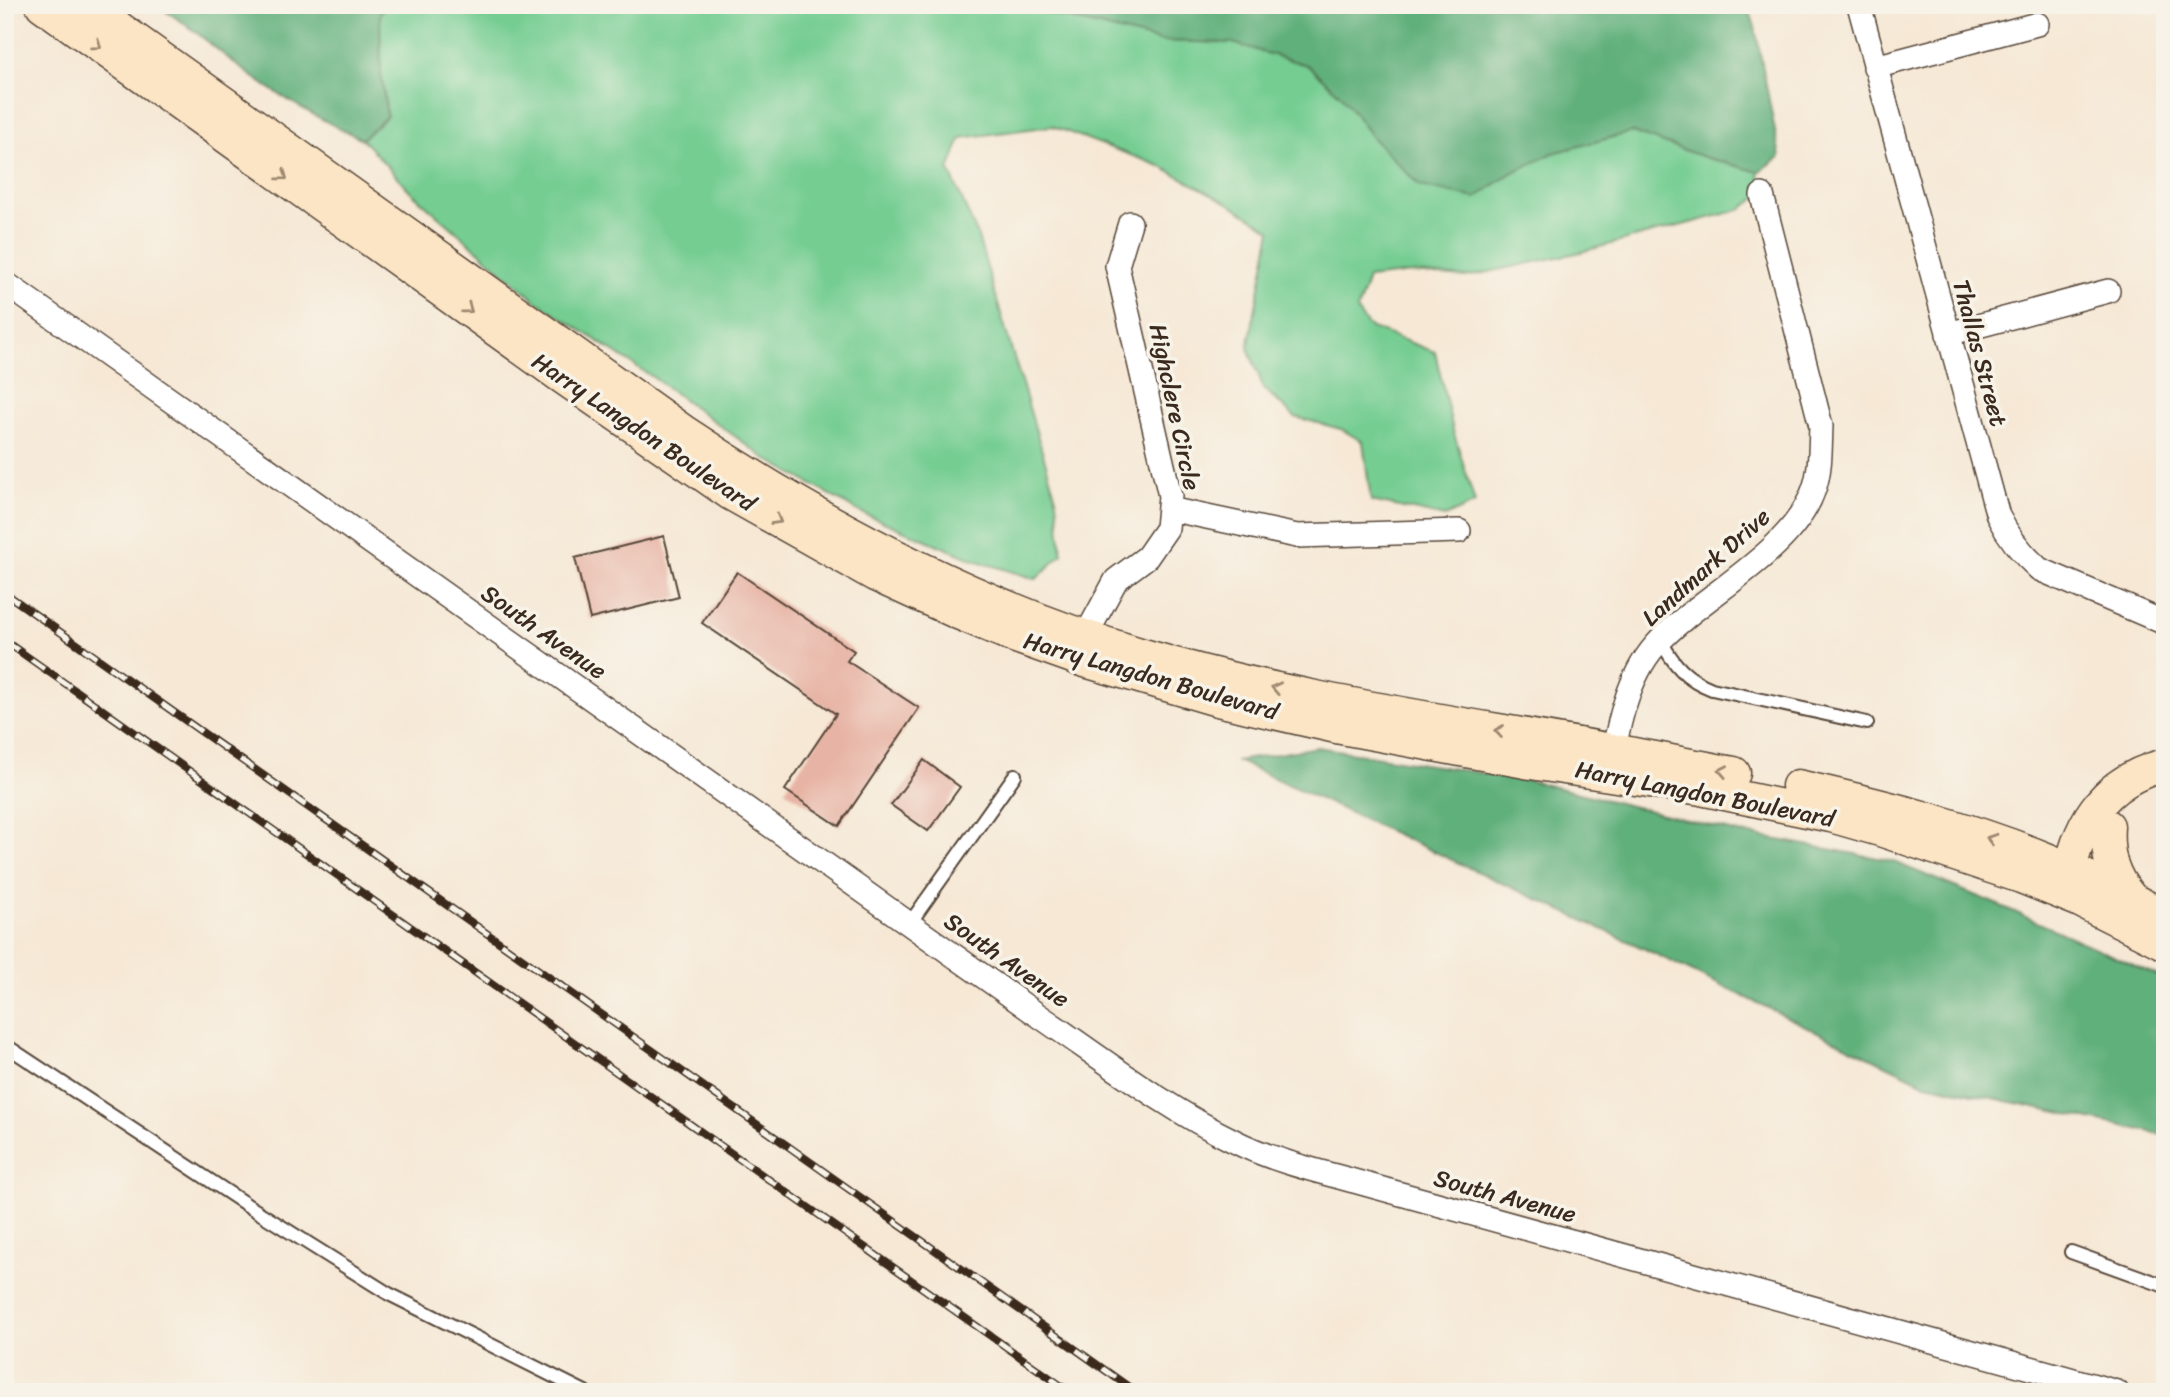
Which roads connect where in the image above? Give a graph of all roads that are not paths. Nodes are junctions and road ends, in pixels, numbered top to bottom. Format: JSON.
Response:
{"nodes":[{"id":1,"x":42,"y":5,"type":"edge"},
{"id":2,"x":87,"y":5,"type":"edge"},
{"id":3,"x":1859,"y":5,"type":"edge"},
{"id":4,"x":2037,"y":24,"type":"dead end"},
{"id":5,"x":1875,"y":67,"type":"junction"},
{"id":6,"x":1762,"y":195,"type":"dead end"},
{"id":7,"x":1130,"y":223,"type":"dead end"},
{"id":8,"x":5,"y":283,"type":"edge"},
{"id":9,"x":2108,"y":292,"type":"dead end"},
{"id":10,"x":1948,"y":334,"type":"junction"},
{"id":11,"x":1169,"y":509,"type":"junction"},
{"id":12,"x":1459,"y":531,"type":"dead end"},
{"id":13,"x":2165,"y":623,"type":"edge"},
{"id":14,"x":1661,"y":640,"type":"junction"},
{"id":15,"x":1079,"y":646,"type":"junction"},
{"id":16,"x":1867,"y":723,"type":"dead end"},
{"id":17,"x":1611,"y":762,"type":"junction"},
{"id":18,"x":2165,"y":765,"type":"edge"},
{"id":19,"x":1014,"y":775,"type":"dead end"},
{"id":20,"x":2165,"y":785,"type":"edge"},
{"id":21,"x":2095,"y":828,"type":"junction"},
{"id":22,"x":2024,"y":851,"type":"junction"},
{"id":23,"x":2074,"y":881,"type":"junction"},
{"id":24,"x":2131,"y":898,"type":"junction"},
{"id":25,"x":2165,"y":916,"type":"edge"},
{"id":26,"x":910,"y":923,"type":"junction"},
{"id":27,"x":2165,"y":944,"type":"edge"},
{"id":28,"x":5,"y":1045,"type":"edge"},
{"id":29,"x":2071,"y":1252,"type":"dead end"},
{"id":30,"x":2165,"y":1286,"type":"edge"},
{"id":31,"x":585,"y":1392,"type":"edge"},
{"id":32,"x":2117,"y":1392,"type":"edge"}],
"edges":[{"from":1,"to":15,"type":"main road","name":"Harry Langdon Boulevard","one_way":true},
{"from":2,"to":15,"type":"main road","name":"Harry Langdon Boulevard"},
{"from":3,"to":5,"type":"street","name":"Thallas Street"},
{"from":4,"to":5,"type":"street"},
{"from":5,"to":10,"type":"street","name":"Thallas Street"},
{"from":6,"to":14,"type":"street","name":"Landmark Drive"},
{"from":7,"to":11,"type":"street","name":"Highclere Circle"},
{"from":8,"to":26,"type":"street","name":"South Avenue"},
{"from":9,"to":10,"type":"street"},
{"from":10,"to":13,"type":"street","name":"Thallas Street"},
{"from":11,"to":12,"type":"street"},
{"from":11,"to":15,"type":"street","name":"Highclere Circle"},
{"from":14,"to":16,"type":"lane"},
{"from":14,"to":17,"type":"street","name":"Landmark Drive"},
{"from":15,"to":17,"type":"main road","name":"Harry Langdon Boulevard"},
{"from":22,"to":17,"type":"main road","name":"Harry Langdon Boulevard","one_way":true},
{"from":17,"to":23,"type":"main road","name":"Harry Langdon Boulevard"},
{"from":18,"to":21,"type":"main road"},
{"from":19,"to":26,"type":"lane"},
{"from":20,"to":21,"type":"main road"},
{"from":21,"to":22,"type":"main road"},
{"from":21,"to":23,"type":"main road"},
{"from":21,"to":24,"type":"main road"},
{"from":22,"to":23,"type":"main road","name":"Harry Langdon Boulevard"},
{"from":23,"to":24,"type":"main road","name":"Harry Langdon Boulevard"},
{"from":23,"to":27,"type":"main road","name":"Harry Langdon Boulevard"},
{"from":24,"to":25,"type":"main road","name":"Harry Langdon Boulevard"},
{"from":26,"to":32,"type":"street","name":"South Avenue"},
{"from":28,"to":31,"type":"lane"},
{"from":29,"to":30,"type":"lane"}]}
